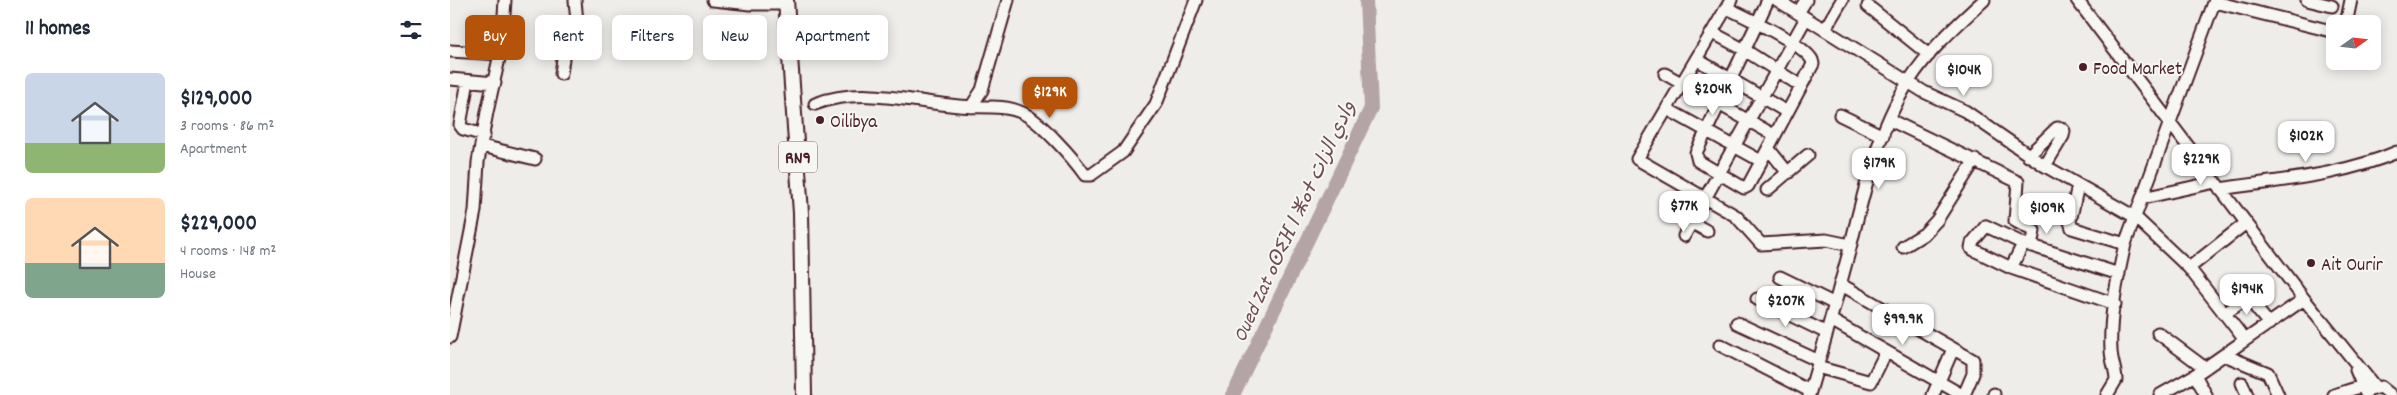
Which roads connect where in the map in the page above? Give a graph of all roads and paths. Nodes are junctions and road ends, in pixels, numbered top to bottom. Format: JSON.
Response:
{"nodes":[{"id":1,"x":505,"y":0,"type":"edge"},
{"id":2,"x":575,"y":0,"type":"edge"},
{"id":3,"x":713,"y":0,"type":"edge"},
{"id":4,"x":1008,"y":0,"type":"edge"},
{"id":5,"x":1196,"y":0,"type":"edge"},
{"id":6,"x":1768,"y":0,"type":"edge"},
{"id":7,"x":1777,"y":0,"type":"edge"},
{"id":8,"x":1806,"y":0,"type":"edge"},
{"id":9,"x":1842,"y":0,"type":"edge"},
{"id":10,"x":1984,"y":0,"type":"edge"},
{"id":11,"x":2077,"y":0,"type":"edge"},
{"id":12,"x":2307,"y":0,"type":"edge"},
{"id":13,"x":2351,"y":0,"type":"edge"},
{"id":14,"x":2215,"y":1,"type":"edge"},
{"id":15,"x":786,"y":2,"type":"edge"},
{"id":16,"x":1729,"y":4,"type":"edge"},
{"id":17,"x":2249,"y":5,"type":"edge"},
{"id":18,"x":1868,"y":6,"type":"dead end"},
{"id":19,"x":2332,"y":6,"type":"dead end"},
{"id":20,"x":504,"y":15,"type":"edge"},
{"id":21,"x":2348,"y":15,"type":"edge"},
{"id":22,"x":1802,"y":16,"type":"junction"},
{"id":23,"x":1756,"y":22,"type":"junction"},
{"id":24,"x":1825,"y":29,"type":"junction"},
{"id":25,"x":2326,"y":29,"type":"edge"},
{"id":26,"x":1713,"y":33,"type":"junction"},
{"id":27,"x":1792,"y":44,"type":"junction"},
{"id":28,"x":1744,"y":49,"type":"junction"},
{"id":29,"x":450,"y":50,"type":"edge"},
{"id":30,"x":465,"y":51,"type":"edge"},
{"id":31,"x":1929,"y":55,"type":"junction"},
{"id":32,"x":1696,"y":59,"type":"junction"},
{"id":33,"x":499,"y":60,"type":"edge"},
{"id":34,"x":1778,"y":70,"type":"junction"},
{"id":35,"x":561,"y":74,"type":"dead end"},
{"id":36,"x":1665,"y":74,"type":"dead end"},
{"id":37,"x":1731,"y":77,"type":"junction"},
{"id":38,"x":450,"y":79,"type":"edge"},
{"id":39,"x":468,"y":80,"type":"junction"},
{"id":40,"x":1909,"y":81,"type":"junction"},
{"id":41,"x":495,"y":83,"type":"junction"},
{"id":42,"x":1682,"y":84,"type":"junction"},
{"id":43,"x":1801,"y":86,"type":"junction"},
{"id":44,"x":1763,"y":97,"type":"junction"},
{"id":45,"x":1718,"y":103,"type":"junction"},
{"id":46,"x":815,"y":104,"type":"dead end"},
{"id":47,"x":971,"y":107,"type":"junction"},
{"id":48,"x":1667,"y":109,"type":"junction"},
{"id":49,"x":1787,"y":112,"type":"junction"},
{"id":50,"x":1840,"y":115,"type":"dead end"},
{"id":51,"x":1750,"y":120,"type":"junction"},
{"id":52,"x":1890,"y":120,"type":"junction"},
{"id":53,"x":455,"y":121,"type":"edge"},
{"id":54,"x":2169,"y":122,"type":"junction"},
{"id":55,"x":1706,"y":130,"type":"junction"},
{"id":56,"x":1774,"y":135,"type":"junction"},
{"id":57,"x":1883,"y":136,"type":"junction"},
{"id":58,"x":483,"y":141,"type":"junction"},
{"id":59,"x":1735,"y":146,"type":"junction"},
{"id":60,"x":1768,"y":148,"type":"junction"},
{"id":61,"x":2397,"y":152,"type":"edge"},
{"id":62,"x":1808,"y":156,"type":"dead end"},
{"id":63,"x":2028,"y":156,"type":"junction"},
{"id":64,"x":535,"y":159,"type":"dead end"},
{"id":65,"x":1975,"y":160,"type":"junction"},
{"id":66,"x":1760,"y":161,"type":"junction"},
{"id":67,"x":2045,"y":166,"type":"junction"},
{"id":68,"x":1788,"y":173,"type":"junction"},
{"id":69,"x":1720,"y":174,"type":"junction"},
{"id":70,"x":2078,"y":185,"type":"junction"},
{"id":71,"x":2218,"y":185,"type":"junction"},
{"id":72,"x":1767,"y":190,"type":"dead end"},
{"id":73,"x":1706,"y":198,"type":"junction"},
{"id":74,"x":2143,"y":198,"type":"junction"},
{"id":75,"x":1672,"y":212,"type":"dead end"},
{"id":76,"x":2135,"y":216,"type":"junction"},
{"id":77,"x":1692,"y":222,"type":"junction"},
{"id":78,"x":2246,"y":222,"type":"junction"},
{"id":79,"x":1707,"y":231,"type":"dead end"},
{"id":80,"x":1684,"y":236,"type":"dead end"},
{"id":81,"x":2125,"y":244,"type":"junction"},
{"id":82,"x":1850,"y":245,"type":"junction"},
{"id":83,"x":2028,"y":245,"type":"junction"},
{"id":84,"x":1903,"y":247,"type":"dead end"},
{"id":85,"x":2011,"y":268,"type":"junction"},
{"id":86,"x":2189,"y":268,"type":"junction"},
{"id":87,"x":2119,"y":274,"type":"junction"},
{"id":88,"x":1780,"y":276,"type":"dead end"},
{"id":89,"x":1840,"y":284,"type":"junction"},
{"id":90,"x":2304,"y":299,"type":"junction"},
{"id":91,"x":1757,"y":300,"type":"dead end"},
{"id":92,"x":1835,"y":304,"type":"junction"},
{"id":93,"x":2115,"y":304,"type":"junction"},
{"id":94,"x":2224,"y":314,"type":"junction"},
{"id":95,"x":1831,"y":320,"type":"junction"},
{"id":96,"x":1737,"y":323,"type":"dead end"},
{"id":97,"x":2269,"y":324,"type":"junction"},
{"id":98,"x":1828,"y":333,"type":"junction"},
{"id":99,"x":2158,"y":333,"type":"dead end"},
{"id":100,"x":450,"y":337,"type":"edge"},
{"id":101,"x":2245,"y":340,"type":"junction"},
{"id":102,"x":1720,"y":346,"type":"dead end"},
{"id":103,"x":1953,"y":349,"type":"junction"},
{"id":104,"x":1886,"y":352,"type":"junction"},
{"id":105,"x":2224,"y":355,"type":"junction"},
{"id":106,"x":1818,"y":364,"type":"junction"},
{"id":107,"x":2200,"y":371,"type":"junction"},
{"id":108,"x":1938,"y":382,"type":"junction"},
{"id":109,"x":2242,"y":383,"type":"dead end"},
{"id":110,"x":2367,"y":390,"type":"edge"},
{"id":111,"x":2392,"y":392,"type":"edge"},
{"id":112,"x":1810,"y":393,"type":"edge"},
{"id":113,"x":2340,"y":394,"type":"edge"},
{"id":114,"x":804,"y":395,"type":"edge"},
{"id":115,"x":1933,"y":395,"type":"edge"},
{"id":116,"x":1963,"y":395,"type":"edge"},
{"id":117,"x":2107,"y":395,"type":"edge"},
{"id":118,"x":2160,"y":395,"type":"edge"},
{"id":119,"x":2206,"y":395,"type":"edge"},
{"id":120,"x":2247,"y":395,"type":"edge"},
{"id":121,"x":2278,"y":395,"type":"edge"}],
"edges":[{"from":1,"to":20,"type":"street"},
{"from":2,"to":35,"type":"street"},
{"from":3,"to":15,"type":"street"},
{"from":4,"to":47,"type":"street"},
{"from":5,"to":47,"type":"street"},
{"from":6,"to":23,"type":"street"},
{"from":7,"to":22,"type":"street"},
{"from":8,"to":22,"type":"street"},
{"from":9,"to":24,"type":"street"},
{"from":10,"to":31,"type":"street"},
{"from":11,"to":54,"type":"street"},
{"from":12,"to":19,"type":"street"},
{"from":13,"to":21,"type":"street"},
{"from":14,"to":17,"type":"street"},
{"from":14,"to":54,"type":"street"},
{"from":15,"to":114,"type":"main road","number":"RN9"},
{"from":16,"to":23,"type":"street"},
{"from":16,"to":26,"type":"street"},
{"from":17,"to":25,"type":"street"},
{"from":18,"to":31,"type":"street"},
{"from":22,"to":24,"type":"street"},
{"from":22,"to":27,"type":"street"},
{"from":23,"to":27,"type":"street"},
{"from":23,"to":28,"type":"street"},
{"from":24,"to":40,"type":"street"},
{"from":26,"to":28,"type":"street"},
{"from":26,"to":32,"type":"street"},
{"from":27,"to":34,"type":"street"},
{"from":27,"to":43,"type":"street"},
{"from":28,"to":34,"type":"street"},
{"from":28,"to":37,"type":"street"},
{"from":29,"to":30,"type":"street"},
{"from":31,"to":40,"type":"street"},
{"from":32,"to":37,"type":"street"},
{"from":32,"to":42,"type":"street"},
{"from":33,"to":41,"type":"street"},
{"from":34,"to":43,"type":"street"},
{"from":34,"to":44,"type":"street"},
{"from":36,"to":42,"type":"street"},
{"from":37,"to":44,"type":"street"},
{"from":37,"to":45,"type":"street"},
{"from":38,"to":39,"type":"street"},
{"from":39,"to":41,"type":"street"},
{"from":39,"to":53,"type":"street"},
{"from":40,"to":52,"type":"street"},
{"from":40,"to":63,"type":"street"},
{"from":41,"to":58,"type":"street"},
{"from":42,"to":45,"type":"street"},
{"from":42,"to":48,"type":"street"},
{"from":43,"to":49,"type":"street"},
{"from":44,"to":49,"type":"street"},
{"from":44,"to":51,"type":"street"},
{"from":45,"to":51,"type":"street"},
{"from":45,"to":55,"type":"street"},
{"from":46,"to":47,"type":"street"},
{"from":48,"to":55,"type":"street"},
{"from":48,"to":73,"type":"street"},
{"from":49,"to":56,"type":"street"},
{"from":50,"to":57,"type":"street"},
{"from":51,"to":56,"type":"street"},
{"from":51,"to":59,"type":"street"},
{"from":52,"to":57,"type":"street"},
{"from":52,"to":65,"type":"street"},
{"from":53,"to":58,"type":"street"},
{"from":54,"to":71,"type":"street"},
{"from":54,"to":74,"type":"street"},
{"from":55,"to":59,"type":"street"},
{"from":55,"to":69,"type":"street"},
{"from":56,"to":60,"type":"street"},
{"from":57,"to":82,"type":"street"},
{"from":58,"to":64,"type":"street"},
{"from":58,"to":100,"type":"street"},
{"from":59,"to":66,"type":"street"},
{"from":59,"to":69,"type":"street"},
{"from":60,"to":66,"type":"street"},
{"from":60,"to":68,"type":"street"},
{"from":61,"to":71,"type":"street"},
{"from":62,"to":68,"type":"street"},
{"from":63,"to":67,"type":"street"},
{"from":63,"to":67,"type":"street"},
{"from":65,"to":83,"type":"street"},
{"from":65,"to":84,"type":"street"},
{"from":66,"to":69,"type":"street"},
{"from":67,"to":70,"type":"street"},
{"from":68,"to":72,"type":"street"},
{"from":69,"to":73,"type":"street"},
{"from":70,"to":76,"type":"street"},
{"from":70,"to":81,"type":"street"},
{"from":71,"to":74,"type":"street"},
{"from":71,"to":78,"type":"street"},
{"from":73,"to":77,"type":"street"},
{"from":73,"to":82,"type":"street"},
{"from":74,"to":76,"type":"street"},
{"from":75,"to":77,"type":"street"},
{"from":76,"to":81,"type":"street"},
{"from":76,"to":86,"type":"street"},
{"from":77,"to":79,"type":"street"},
{"from":77,"to":80,"type":"street"},
{"from":78,"to":86,"type":"street"},
{"from":78,"to":90,"type":"street"},
{"from":81,"to":87,"type":"street"},
{"from":82,"to":89,"type":"street"},
{"from":83,"to":85,"type":"street"},
{"from":83,"to":85,"type":"street"},
{"from":83,"to":87,"type":"street"},
{"from":85,"to":93,"type":"street"},
{"from":86,"to":94,"type":"street"},
{"from":87,"to":93,"type":"street"},
{"from":88,"to":92,"type":"street"},
{"from":89,"to":92,"type":"street"},
{"from":89,"to":103,"type":"street"},
{"from":90,"to":97,"type":"street"},
{"from":90,"to":110,"type":"street"},
{"from":91,"to":98,"type":"street"},
{"from":92,"to":95,"type":"street"},
{"from":93,"to":117,"type":"street"},
{"from":94,"to":97,"type":"street"},
{"from":94,"to":101,"type":"street"},
{"from":95,"to":98,"type":"street"},
{"from":95,"to":104,"type":"street"},
{"from":96,"to":106,"type":"street"},
{"from":97,"to":101,"type":"street"},
{"from":98,"to":106,"type":"street"},
{"from":99,"to":107,"type":"street"},
{"from":101,"to":105,"type":"street"},
{"from":102,"to":112,"type":"street"},
{"from":103,"to":108,"type":"street"},
{"from":103,"to":116,"type":"street"},
{"from":104,"to":106,"type":"street"},
{"from":104,"to":108,"type":"street"},
{"from":105,"to":107,"type":"street"},
{"from":105,"to":121,"type":"street"},
{"from":106,"to":112,"type":"street"},
{"from":107,"to":118,"type":"street"},
{"from":107,"to":119,"type":"street"},
{"from":108,"to":115,"type":"street"},
{"from":108,"to":116,"type":"street"},
{"from":109,"to":120,"type":"street"},
{"from":110,"to":111,"type":"street"},
{"from":110,"to":113,"type":"street"}]}
